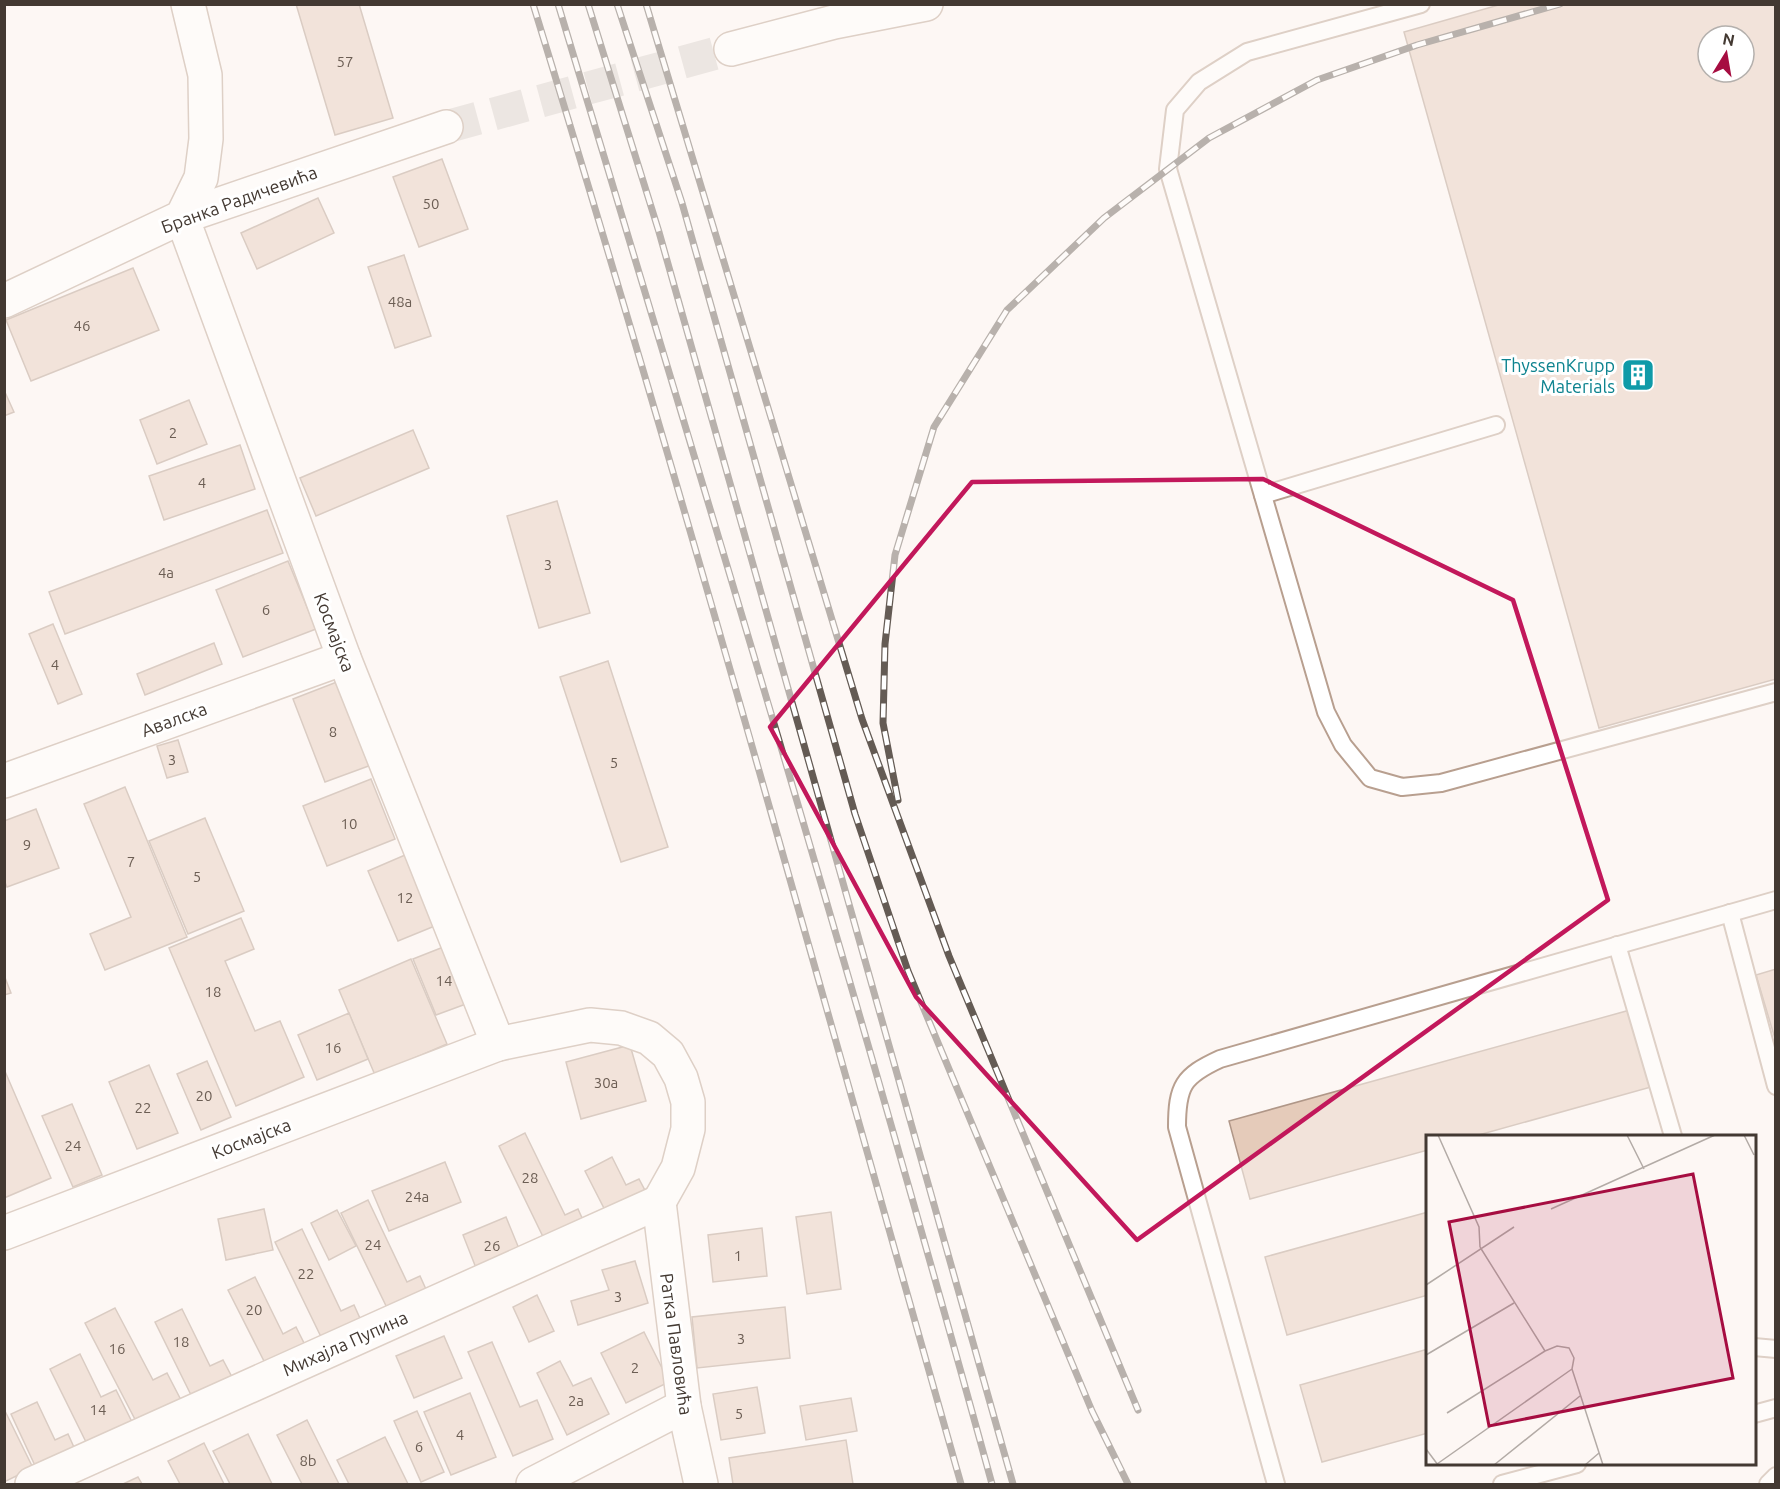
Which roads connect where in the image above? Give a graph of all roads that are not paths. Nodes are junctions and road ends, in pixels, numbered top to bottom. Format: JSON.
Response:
{"nodes":[{"id":1,"x":188,"y":4,"type":"edge"},
{"id":2,"x":927,"y":4,"type":"edge"},
{"id":3,"x":1421,"y":4,"type":"edge"},
{"id":4,"x":731,"y":49,"type":"tunnel mouth"},
{"id":5,"x":446,"y":127,"type":"tunnel mouth"},
{"id":6,"x":182,"y":217,"type":"junction"},
{"id":7,"x":4,"y":300,"type":"edge"},
{"id":8,"x":1496,"y":425,"type":"dead end"},
{"id":9,"x":1263,"y":495,"type":"junction"},
{"id":10,"x":344,"y":658,"type":"junction"},
{"id":11,"x":1776,"y":692,"type":"edge"},
{"id":12,"x":4,"y":781,"type":"edge"},
{"id":13,"x":1776,"y":900,"type":"edge"},
{"id":14,"x":1730,"y":913,"type":"junction"},
{"id":15,"x":1617,"y":945,"type":"junction"},
{"id":16,"x":498,"y":1044,"type":"junction"},
{"id":17,"x":1776,"y":1086,"type":"edge"},
{"id":18,"x":1672,"y":1135,"type":"edge"},
{"id":19,"x":659,"y":1202,"type":"junction"},
{"id":20,"x":4,"y":1233,"type":"edge"},
{"id":21,"x":1756,"y":1347,"type":"edge"},
{"id":22,"x":1776,"y":1349,"type":"edge"},
{"id":23,"x":684,"y":1406,"type":"junction"},
{"id":24,"x":1776,"y":1408,"type":"edge"},
{"id":25,"x":1756,"y":1414,"type":"edge"},
{"id":26,"x":1573,"y":1465,"type":"edge"},
{"id":27,"x":1776,"y":1476,"type":"edge"},
{"id":28,"x":32,"y":1485,"type":"edge"},
{"id":29,"x":533,"y":1485,"type":"edge"},
{"id":30,"x":701,"y":1485,"type":"edge"},
{"id":31,"x":1276,"y":1485,"type":"edge"},
{"id":32,"x":1502,"y":1485,"type":"edge"},
{"id":33,"x":1768,"y":1485,"type":"edge"}],
"edges":[{"from":1,"to":6,"type":"street"},
{"from":2,"to":4,"type":"street"},
{"from":3,"to":9,"type":"lane"},
{"from":5,"to":6,"type":"street","name":"Бранка Радичевића"},
{"from":6,"to":7,"type":"street","name":"Бранка Радичевића"},
{"from":6,"to":10,"type":"street","name":"Космајска"},
{"from":8,"to":9,"type":"lane"},
{"from":9,"to":11,"type":"lane"},
{"from":10,"to":12,"type":"street","name":"Авалска"},
{"from":10,"to":16,"type":"street","name":"Космајска"},
{"from":13,"to":14,"type":"lane"},
{"from":14,"to":15,"type":"lane"},
{"from":14,"to":17,"type":"lane"},
{"from":15,"to":18,"type":"lane"},
{"from":15,"to":31,"type":"lane"},
{"from":16,"to":19,"type":"street","name":"Космајска"},
{"from":16,"to":20,"type":"street","name":"Космајска"},
{"from":19,"to":23,"type":"street","name":"Ратка Павловића"},
{"from":19,"to":28,"type":"street","name":"Михајла Пупина"},
{"from":21,"to":22,"type":"lane"},
{"from":23,"to":29,"type":"street"},
{"from":23,"to":30,"type":"street","name":"Ратка Павловића"},
{"from":24,"to":25,"type":"lane"},
{"from":26,"to":32,"type":"lane"},
{"from":27,"to":33,"type":"lane"}]}
